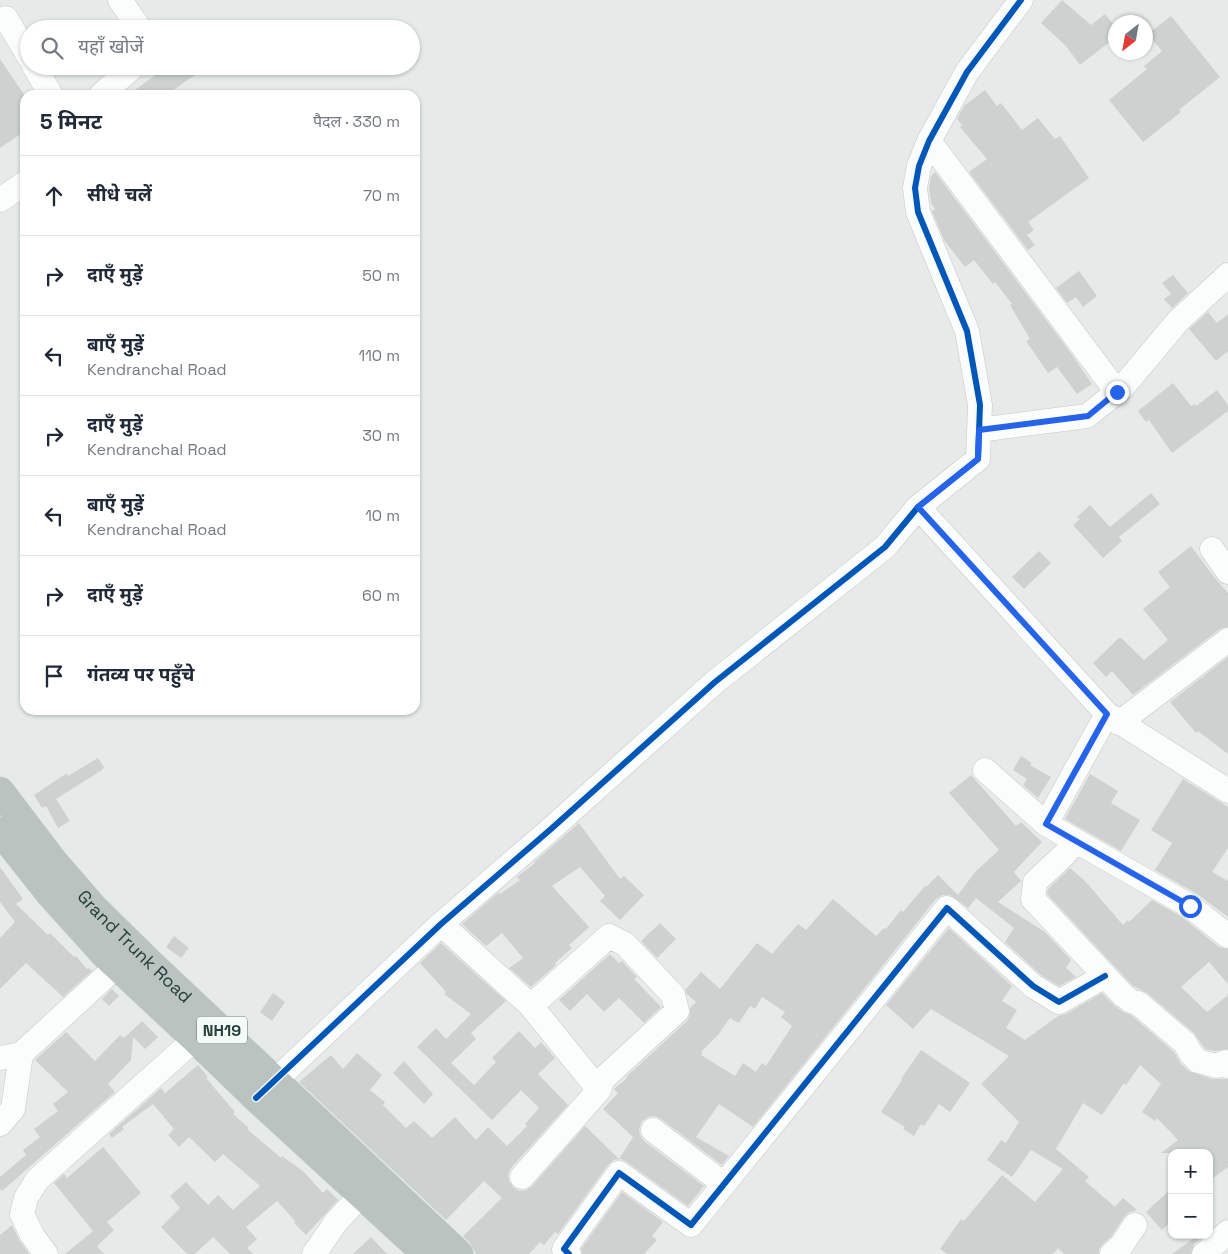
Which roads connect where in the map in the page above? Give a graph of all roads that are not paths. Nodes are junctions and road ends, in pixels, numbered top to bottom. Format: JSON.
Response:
{"nodes":[{"id":1,"x":120,"y":0,"type":"edge"},
{"id":2,"x":1021,"y":0,"type":"edge"},
{"id":3,"x":6,"y":18,"type":"dead end"},
{"id":4,"x":134,"y":20,"type":"edge"},
{"id":5,"x":20,"y":42,"type":"edge"},
{"id":6,"x":39,"y":75,"type":"edge"},
{"id":7,"x":124,"y":75,"type":"edge"},
{"id":8,"x":48,"y":90,"type":"edge"},
{"id":9,"x":107,"y":90,"type":"edge"},
{"id":10,"x":929,"y":141,"type":"junction"},
{"id":11,"x":20,"y":186,"type":"edge"},
{"id":12,"x":0,"y":200,"type":"edge"},
{"id":13,"x":1228,"y":275,"type":"edge"},
{"id":14,"x":1117,"y":392,"type":"junction"},
{"id":15,"x":979,"y":430,"type":"junction"},
{"id":16,"x":918,"y":507,"type":"junction"},
{"id":17,"x":1212,"y":549,"type":"dead end"},
{"id":18,"x":1228,"y":572,"type":"edge"},
{"id":19,"x":1228,"y":640,"type":"edge"},
{"id":20,"x":1113,"y":719,"type":"junction"},
{"id":21,"x":984,"y":770,"type":"dead end"},
{"id":22,"x":1228,"y":790,"type":"edge"},
{"id":23,"x":0,"y":791,"type":"edge"},
{"id":24,"x":1046,"y":824,"type":"junction"},
{"id":25,"x":0,"y":831,"type":"edge"},
{"id":26,"x":1076,"y":841,"type":"junction"},
{"id":27,"x":440,"y":924,"type":"junction"},
{"id":28,"x":1228,"y":936,"type":"edge"},
{"id":29,"x":117,"y":966,"type":"junction"},
{"id":30,"x":1104,"y":976,"type":"junction"},
{"id":31,"x":531,"y":1006,"type":"junction"},
{"id":32,"x":195,"y":1038,"type":"junction"},
{"id":33,"x":10,"y":1056,"type":"edge"},
{"id":34,"x":1228,"y":1066,"type":"edge"},
{"id":35,"x":276,"y":1080,"type":"junction"},
{"id":36,"x":599,"y":1090,"type":"junction"},
{"id":37,"x":256,"y":1098,"type":"junction"},
{"id":38,"x":0,"y":1124,"type":"edge"},
{"id":39,"x":653,"y":1130,"type":"dead end"},
{"id":40,"x":522,"y":1178,"type":"dead end"},
{"id":41,"x":724,"y":1184,"type":"junction"},
{"id":42,"x":361,"y":1195,"type":"junction"},
{"id":43,"x":1135,"y":1225,"type":"dead end"},
{"id":44,"x":1228,"y":1232,"type":"edge"},
{"id":45,"x":46,"y":1254,"type":"edge"},
{"id":46,"x":314,"y":1254,"type":"edge"},
{"id":47,"x":426,"y":1254,"type":"edge"},
{"id":48,"x":460,"y":1254,"type":"edge"},
{"id":49,"x":569,"y":1254,"type":"edge"},
{"id":50,"x":1112,"y":1254,"type":"edge"},
{"id":51,"x":1204,"y":1254,"type":"edge"}],
"edges":[{"from":1,"to":4,"type":"street"},
{"from":2,"to":10,"type":"street"},
{"from":3,"to":5,"type":"street"},
{"from":6,"to":8,"type":"street"},
{"from":7,"to":9,"type":"street"},
{"from":10,"to":14,"type":"street"},
{"from":10,"to":15,"type":"street"},
{"from":11,"to":12,"type":"street"},
{"from":13,"to":14,"type":"street"},
{"from":14,"to":15,"type":"street"},
{"from":15,"to":16,"type":"street"},
{"from":16,"to":20,"type":"street"},
{"from":16,"to":27,"type":"street"},
{"from":17,"to":18,"type":"street"},
{"from":19,"to":20,"type":"street"},
{"from":20,"to":22,"type":"street"},
{"from":20,"to":24,"type":"street"},
{"from":21,"to":24,"type":"street"},
{"from":23,"to":35,"type":"highway","name":"Grand Trunk Road","number":"NH19"},
{"from":24,"to":26,"type":"street"},
{"from":25,"to":29,"type":"highway","name":"Grand Trunk Road","number":"NH19"},
{"from":26,"to":28,"type":"street"},
{"from":26,"to":30,"type":"street"},
{"from":27,"to":31,"type":"street"},
{"from":27,"to":35,"type":"street"},
{"from":29,"to":32,"type":"highway","name":"Grand Trunk Road","number":"NH19"},
{"from":29,"to":33,"type":"street"},
{"from":30,"to":34,"type":"street"},
{"from":30,"to":41,"type":"street"},
{"from":31,"to":36,"type":"street"},
{"from":31,"to":36,"type":"street"},
{"from":32,"to":37,"type":"highway","name":"Grand Trunk Road","number":"NH19"},
{"from":32,"to":45,"type":"street"},
{"from":33,"to":38,"type":"street"},
{"from":35,"to":37,"type":"street"},
{"from":35,"to":48,"type":"highway","name":"Grand Trunk Road","number":"NH19"},
{"from":36,"to":40,"type":"street"},
{"from":37,"to":42,"type":"highway","name":"Grand Trunk Road","number":"NH19"},
{"from":39,"to":41,"type":"street"},
{"from":41,"to":49,"type":"street"},
{"from":42,"to":46,"type":"street"},
{"from":42,"to":47,"type":"highway","name":"Grand Trunk Road","number":"NH19"},
{"from":43,"to":50,"type":"street"},
{"from":44,"to":51,"type":"street"}]}
